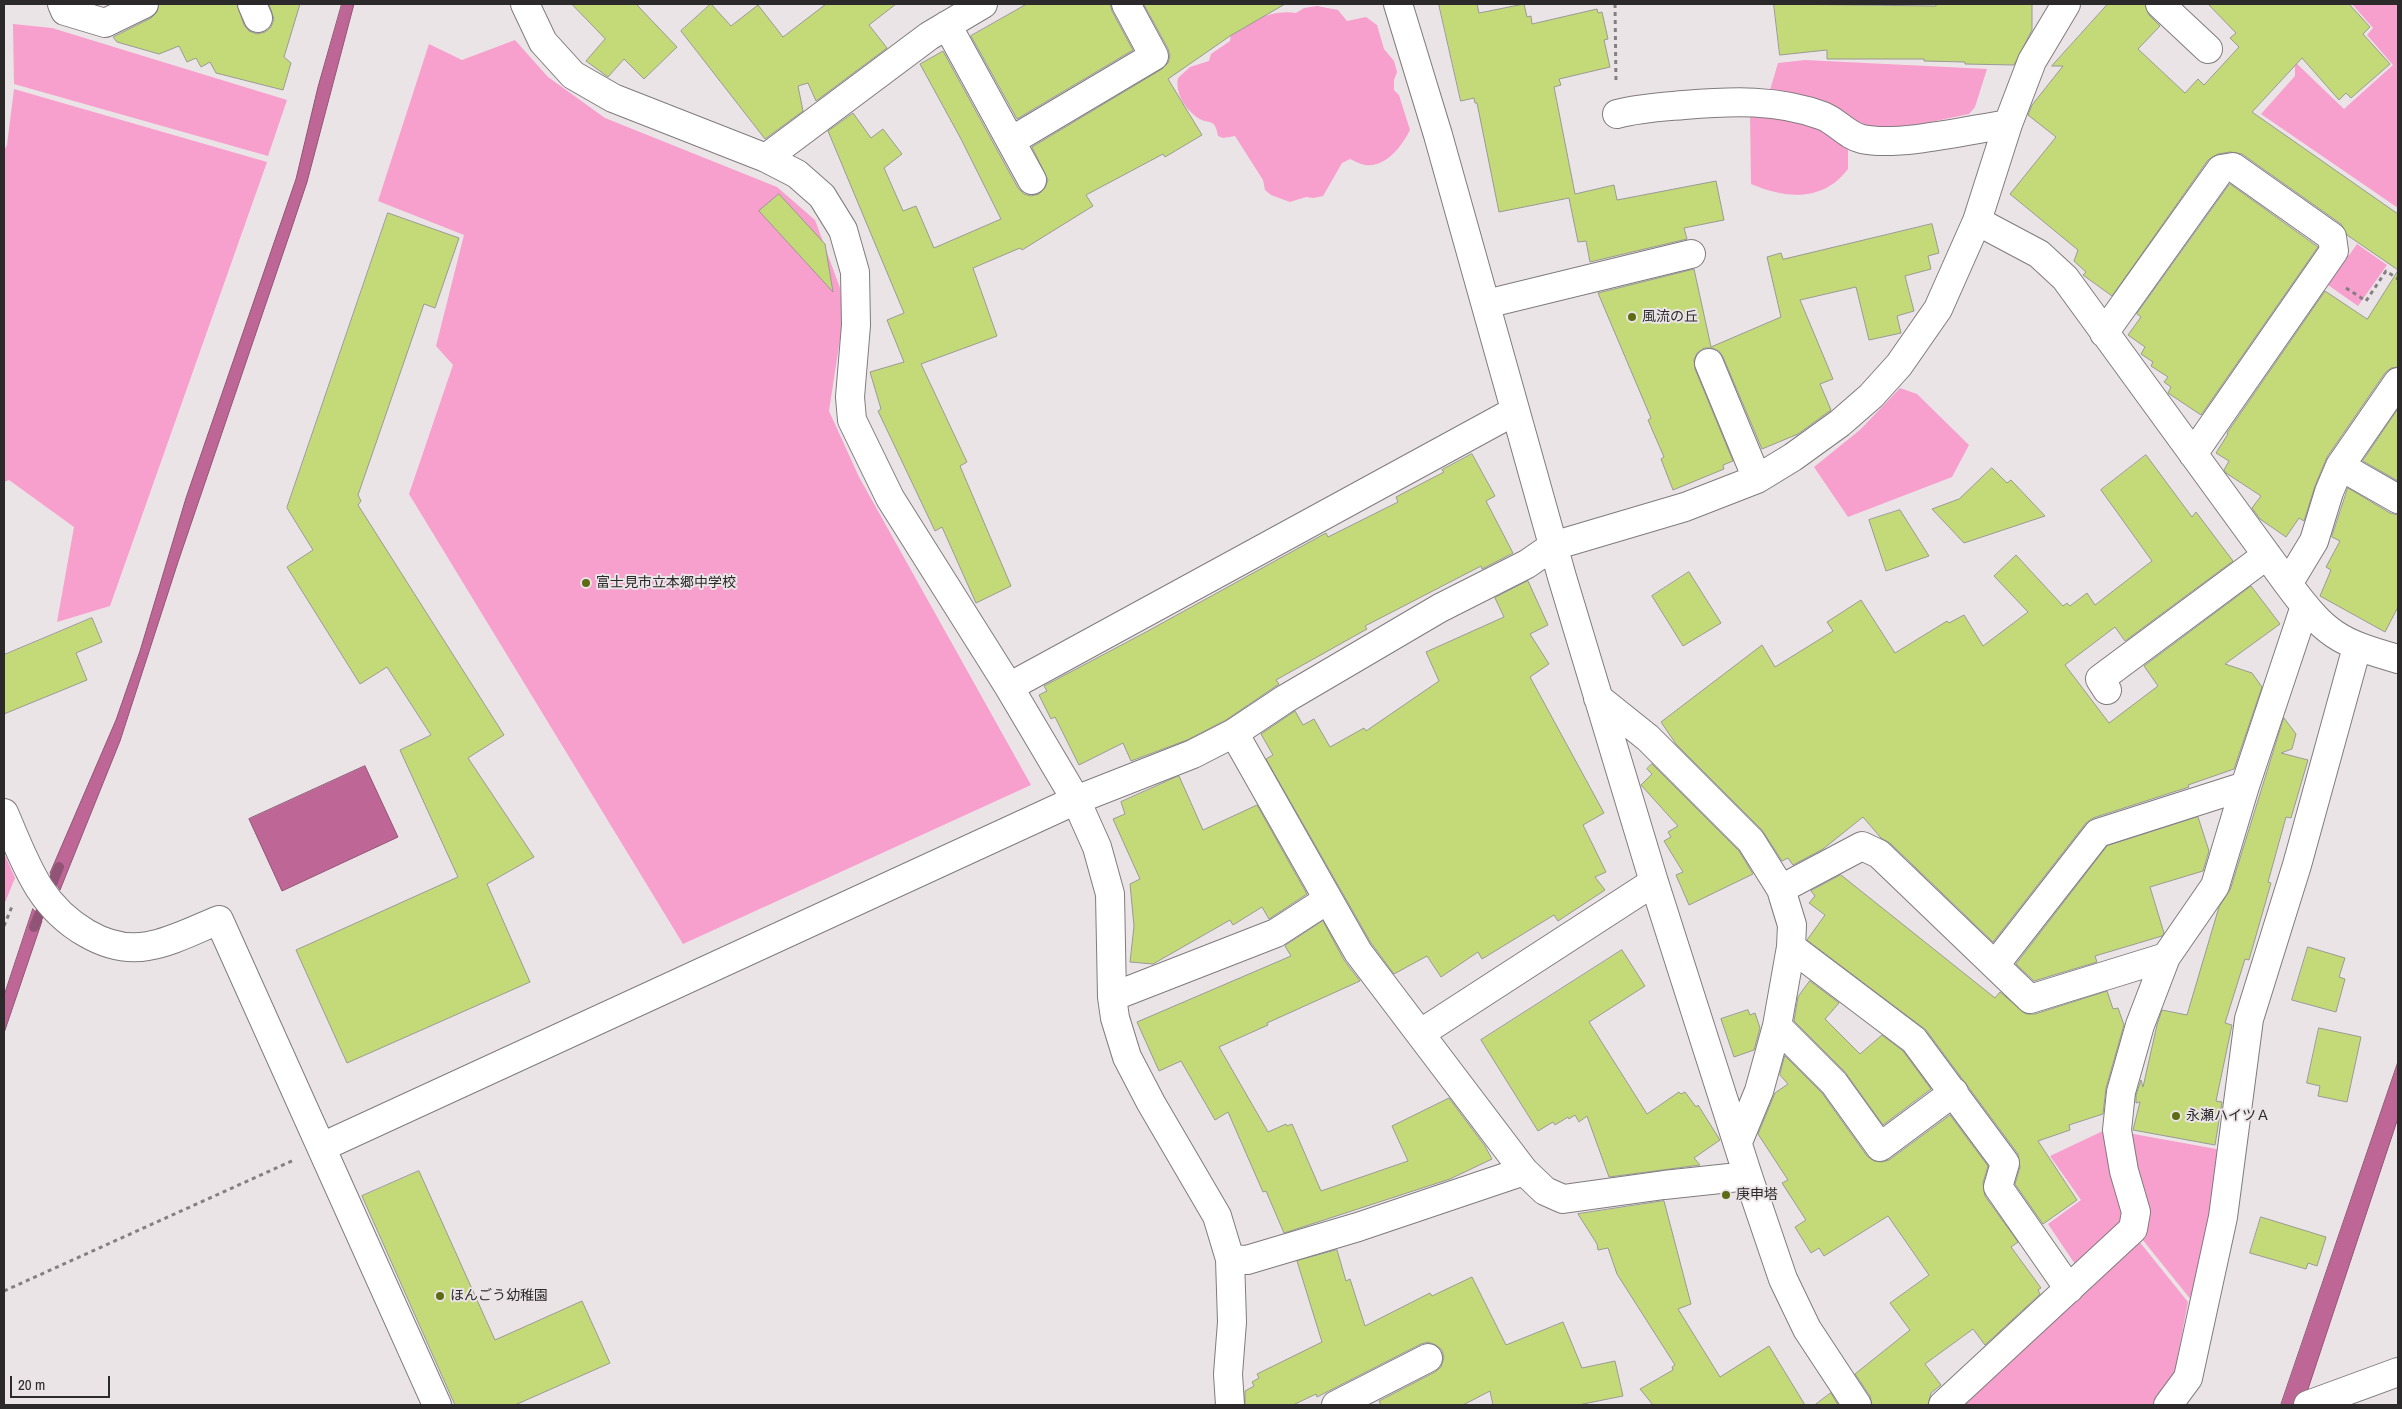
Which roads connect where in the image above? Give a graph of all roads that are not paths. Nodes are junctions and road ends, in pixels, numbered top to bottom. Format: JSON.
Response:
{"nodes":[{"id":1,"x":62,"y":4,"type":"edge"},
{"id":2,"x":144,"y":4,"type":"edge"},
{"id":3,"x":525,"y":4,"type":"edge"},
{"id":4,"x":983,"y":4,"type":"edge"},
{"id":5,"x":1126,"y":4,"type":"edge"},
{"id":6,"x":1398,"y":4,"type":"edge"},
{"id":7,"x":2066,"y":4,"type":"edge"},
{"id":8,"x":2160,"y":4,"type":"edge"},
{"id":9,"x":947,"y":25,"type":"junction"},
{"id":10,"x":2208,"y":49,"type":"dead end"},
{"id":11,"x":1617,"y":114,"type":"road end"},
{"id":12,"x":2008,"y":124,"type":"junction"},
{"id":13,"x":1010,"y":141,"type":"junction"},
{"id":14,"x":766,"y":158,"type":"junction"},
{"id":15,"x":1032,"y":180,"type":"dead end"},
{"id":16,"x":1977,"y":221,"type":"junction"},
{"id":17,"x":1691,"y":254,"type":"dead end"},
{"id":18,"x":1486,"y":304,"type":"junction"},
{"id":19,"x":2104,"y":333,"type":"junction"},
{"id":20,"x":1709,"y":363,"type":"dead end"},
{"id":21,"x":2398,"y":382,"type":"edge"},
{"id":22,"x":1515,"y":411,"type":"junction"},
{"id":23,"x":2193,"y":454,"type":"junction"},
{"id":24,"x":2340,"y":466,"type":"junction"},
{"id":25,"x":1757,"y":478,"type":"junction"},
{"id":26,"x":2398,"y":499,"type":"edge"},
{"id":27,"x":1553,"y":546,"type":"junction"},
{"id":28,"x":2268,"y":555,"type":"junction"},
{"id":29,"x":2288,"y":584,"type":"junction"},
{"id":30,"x":2305,"y":606,"type":"junction"},
{"id":31,"x":2357,"y":647,"type":"junction"},
{"id":32,"x":2398,"y":659,"type":"edge"},
{"id":33,"x":1009,"y":687,"type":"junction"},
{"id":34,"x":2107,"y":690,"type":"dead end"},
{"id":35,"x":1598,"y":698,"type":"junction"},
{"id":36,"x":1234,"y":733,"type":"junction"},
{"id":37,"x":2245,"y":786,"type":"junction"},
{"id":38,"x":1076,"y":800,"type":"junction"},
{"id":39,"x":4,"y":813,"type":"edge"},
{"id":40,"x":1654,"y":882,"type":"junction"},
{"id":41,"x":1781,"y":889,"type":"junction"},
{"id":42,"x":1327,"y":900,"type":"junction"},
{"id":43,"x":1792,"y":948,"type":"junction"},
{"id":44,"x":2166,"y":957,"type":"junction"},
{"id":45,"x":1995,"y":965,"type":"junction"},
{"id":46,"x":1112,"y":997,"type":"junction"},
{"id":47,"x":1777,"y":1026,"type":"junction"},
{"id":48,"x":1421,"y":1034,"type":"junction"},
{"id":49,"x":1954,"y":1092,"type":"junction"},
{"id":50,"x":1738,"y":1142,"type":"junction"},
{"id":51,"x":322,"y":1147,"type":"junction"},
{"id":52,"x":1524,"y":1171,"type":"junction"},
{"id":53,"x":1748,"y":1176,"type":"junction"},
{"id":54,"x":1230,"y":1259,"type":"junction"},
{"id":55,"x":2069,"y":1289,"type":"junction"},
{"id":56,"x":1428,"y":1358,"type":"dead end"},
{"id":57,"x":2398,"y":1372,"type":"edge"},
{"id":58,"x":438,"y":1405,"type":"edge"},
{"id":59,"x":1230,"y":1405,"type":"edge"},
{"id":60,"x":1336,"y":1405,"type":"edge"},
{"id":61,"x":1857,"y":1405,"type":"edge"},
{"id":62,"x":1943,"y":1405,"type":"edge"},
{"id":63,"x":2168,"y":1405,"type":"edge"},
{"id":64,"x":2308,"y":1405,"type":"edge"}],
"edges":[{"from":1,"to":2,"type":"street"},
{"from":3,"to":14,"type":"street"},
{"from":4,"to":9,"type":"street"},
{"from":5,"to":13,"type":"street"},
{"from":6,"to":18,"type":"street"},
{"from":7,"to":12,"type":"street"},
{"from":8,"to":10,"type":"street"},
{"from":9,"to":13,"type":"street"},
{"from":9,"to":14,"type":"street"},
{"from":11,"to":12,"type":"street"},
{"from":12,"to":16,"type":"street"},
{"from":13,"to":15,"type":"street"},
{"from":14,"to":33,"type":"street"},
{"from":16,"to":19,"type":"street"},
{"from":16,"to":25,"type":"street"},
{"from":17,"to":18,"type":"street"},
{"from":18,"to":22,"type":"street"},
{"from":19,"to":23,"type":"street"},
{"from":19,"to":23,"type":"street"},
{"from":20,"to":25,"type":"street"},
{"from":21,"to":24,"type":"street"},
{"from":22,"to":27,"type":"street"},
{"from":22,"to":33,"type":"street"},
{"from":23,"to":28,"type":"street"},
{"from":24,"to":26,"type":"street"},
{"from":24,"to":29,"type":"street"},
{"from":25,"to":27,"type":"street"},
{"from":27,"to":35,"type":"street"},
{"from":27,"to":36,"type":"street"},
{"from":28,"to":29,"type":"street"},
{"from":28,"to":34,"type":"street"},
{"from":29,"to":30,"type":"street"},
{"from":30,"to":31,"type":"street"},
{"from":30,"to":37,"type":"street"},
{"from":31,"to":32,"type":"street"},
{"from":31,"to":63,"type":"street"},
{"from":33,"to":38,"type":"street"},
{"from":35,"to":40,"type":"street"},
{"from":35,"to":41,"type":"street"},
{"from":36,"to":38,"type":"street"},
{"from":36,"to":42,"type":"street"},
{"from":37,"to":44,"type":"street"},
{"from":37,"to":45,"type":"street"},
{"from":38,"to":46,"type":"street"},
{"from":38,"to":51,"type":"street"},
{"from":39,"to":51,"type":"street"},
{"from":40,"to":48,"type":"street"},
{"from":40,"to":50,"type":"street"},
{"from":41,"to":43,"type":"street"},
{"from":41,"to":45,"type":"street"},
{"from":42,"to":46,"type":"street"},
{"from":42,"to":48,"type":"street"},
{"from":43,"to":47,"type":"street"},
{"from":43,"to":49,"type":"street"},
{"from":44,"to":45,"type":"street"},
{"from":44,"to":55,"type":"street"},
{"from":46,"to":54,"type":"street"},
{"from":47,"to":49,"type":"street"},
{"from":47,"to":50,"type":"street"},
{"from":48,"to":52,"type":"street"},
{"from":49,"to":55,"type":"street"},
{"from":50,"to":53,"type":"street"},
{"from":51,"to":58,"type":"street"},
{"from":52,"to":53,"type":"street"},
{"from":52,"to":54,"type":"street"},
{"from":53,"to":61,"type":"street"},
{"from":54,"to":59,"type":"street"},
{"from":55,"to":62,"type":"street"},
{"from":56,"to":60,"type":"street"},
{"from":57,"to":64,"type":"street"}]}
